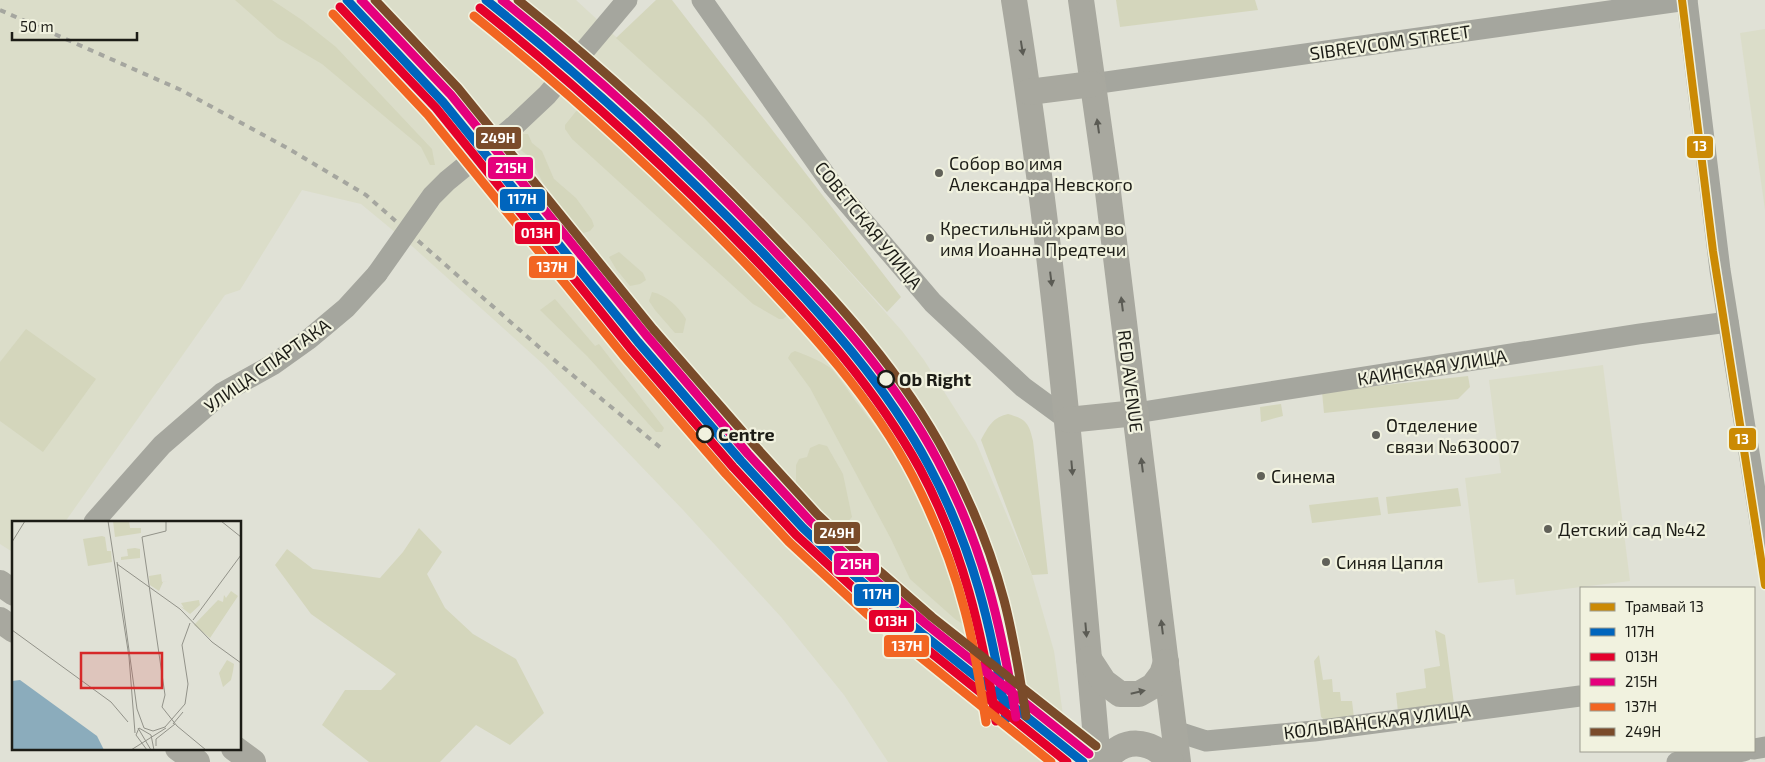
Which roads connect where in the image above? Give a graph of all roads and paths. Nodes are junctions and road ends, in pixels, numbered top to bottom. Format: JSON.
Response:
{"nodes":[{"id":1,"x":627,"y":0,"type":"edge"},
{"id":2,"x":702,"y":0,"type":"edge"},
{"id":3,"x":1014,"y":0,"type":"edge"},
{"id":4,"x":1081,"y":0,"type":"edge"},
{"id":5,"x":1687,"y":0,"type":"edge"},
{"id":6,"x":1092,"y":84,"type":"junction"},
{"id":7,"x":1028,"y":92,"type":"junction"},
{"id":8,"x":1728,"y":322,"type":"junction"},
{"id":9,"x":1136,"y":413,"type":"junction"},
{"id":10,"x":1068,"y":420,"type":"junction"},
{"id":11,"x":95,"y":521,"type":"edge"},
{"id":12,"x":1765,"y":553,"type":"edge"},
{"id":13,"x":0,"y":583,"type":"edge"},
{"id":14,"x":12,"y":592,"type":"edge"},
{"id":15,"x":1089,"y":658,"type":"junction"},
{"id":16,"x":1166,"y":662,"type":"junction"},
{"id":17,"x":1580,"y":696,"type":"edge"},
{"id":18,"x":1175,"y":731,"type":"junction"},
{"id":19,"x":181,"y":750,"type":"edge"},
{"id":20,"x":237,"y":750,"type":"edge"},
{"id":21,"x":1738,"y":752,"type":"edge"},
{"id":22,"x":197,"y":762,"type":"edge"},
{"id":23,"x":253,"y":762,"type":"edge"},
{"id":24,"x":1098,"y":762,"type":"edge"},
{"id":25,"x":1104,"y":762,"type":"edge"},
{"id":26,"x":1171,"y":762,"type":"edge"},
{"id":27,"x":1178,"y":762,"type":"edge"},
{"id":28,"x":1677,"y":762,"type":"edge"}],
"edges":[{"from":1,"to":11,"type":"street","name":"УЛИЦА СПАРТАКА","bridge":true},
{"from":2,"to":10,"type":"street","name":"СОВЕТСКАЯ УЛИЦА"},
{"from":3,"to":7,"type":"main road","one_way":true},
{"from":4,"to":6,"type":"main road","name":"RED AVENUE"},
{"from":5,"to":6,"type":"street","name":"SIBREVCOM STREET"},
{"from":5,"to":8,"type":"street"},
{"from":6,"to":7,"type":"main road"},
{"from":9,"to":6,"type":"main road","name":"RED AVENUE","one_way":true},
{"from":7,"to":10,"type":"main road","one_way":true},
{"from":8,"to":9,"type":"street","name":"КАИНСКАЯ УЛИЦА"},
{"from":8,"to":12,"type":"street"},
{"from":9,"to":10,"type":"main road"},
{"from":16,"to":9,"type":"main road","name":"RED AVENUE","one_way":true},
{"from":10,"to":15,"type":"main road","one_way":true},
{"from":13,"to":14,"type":"main road"},
{"from":15,"to":16,"type":"main road","one_way":true},
{"from":15,"to":24,"type":"main road"},
{"from":16,"to":18,"type":"main road","name":"RED AVENUE"},
{"from":17,"to":18,"type":"street","name":"КОЛЫВАНСКАЯ УЛИЦА"},
{"from":18,"to":27,"type":"main road","name":"RED AVENUE"},
{"from":19,"to":22,"type":"main road"},
{"from":20,"to":23,"type":"main road"},
{"from":21,"to":28,"type":"street"},
{"from":25,"to":26,"type":"main road"}]}
